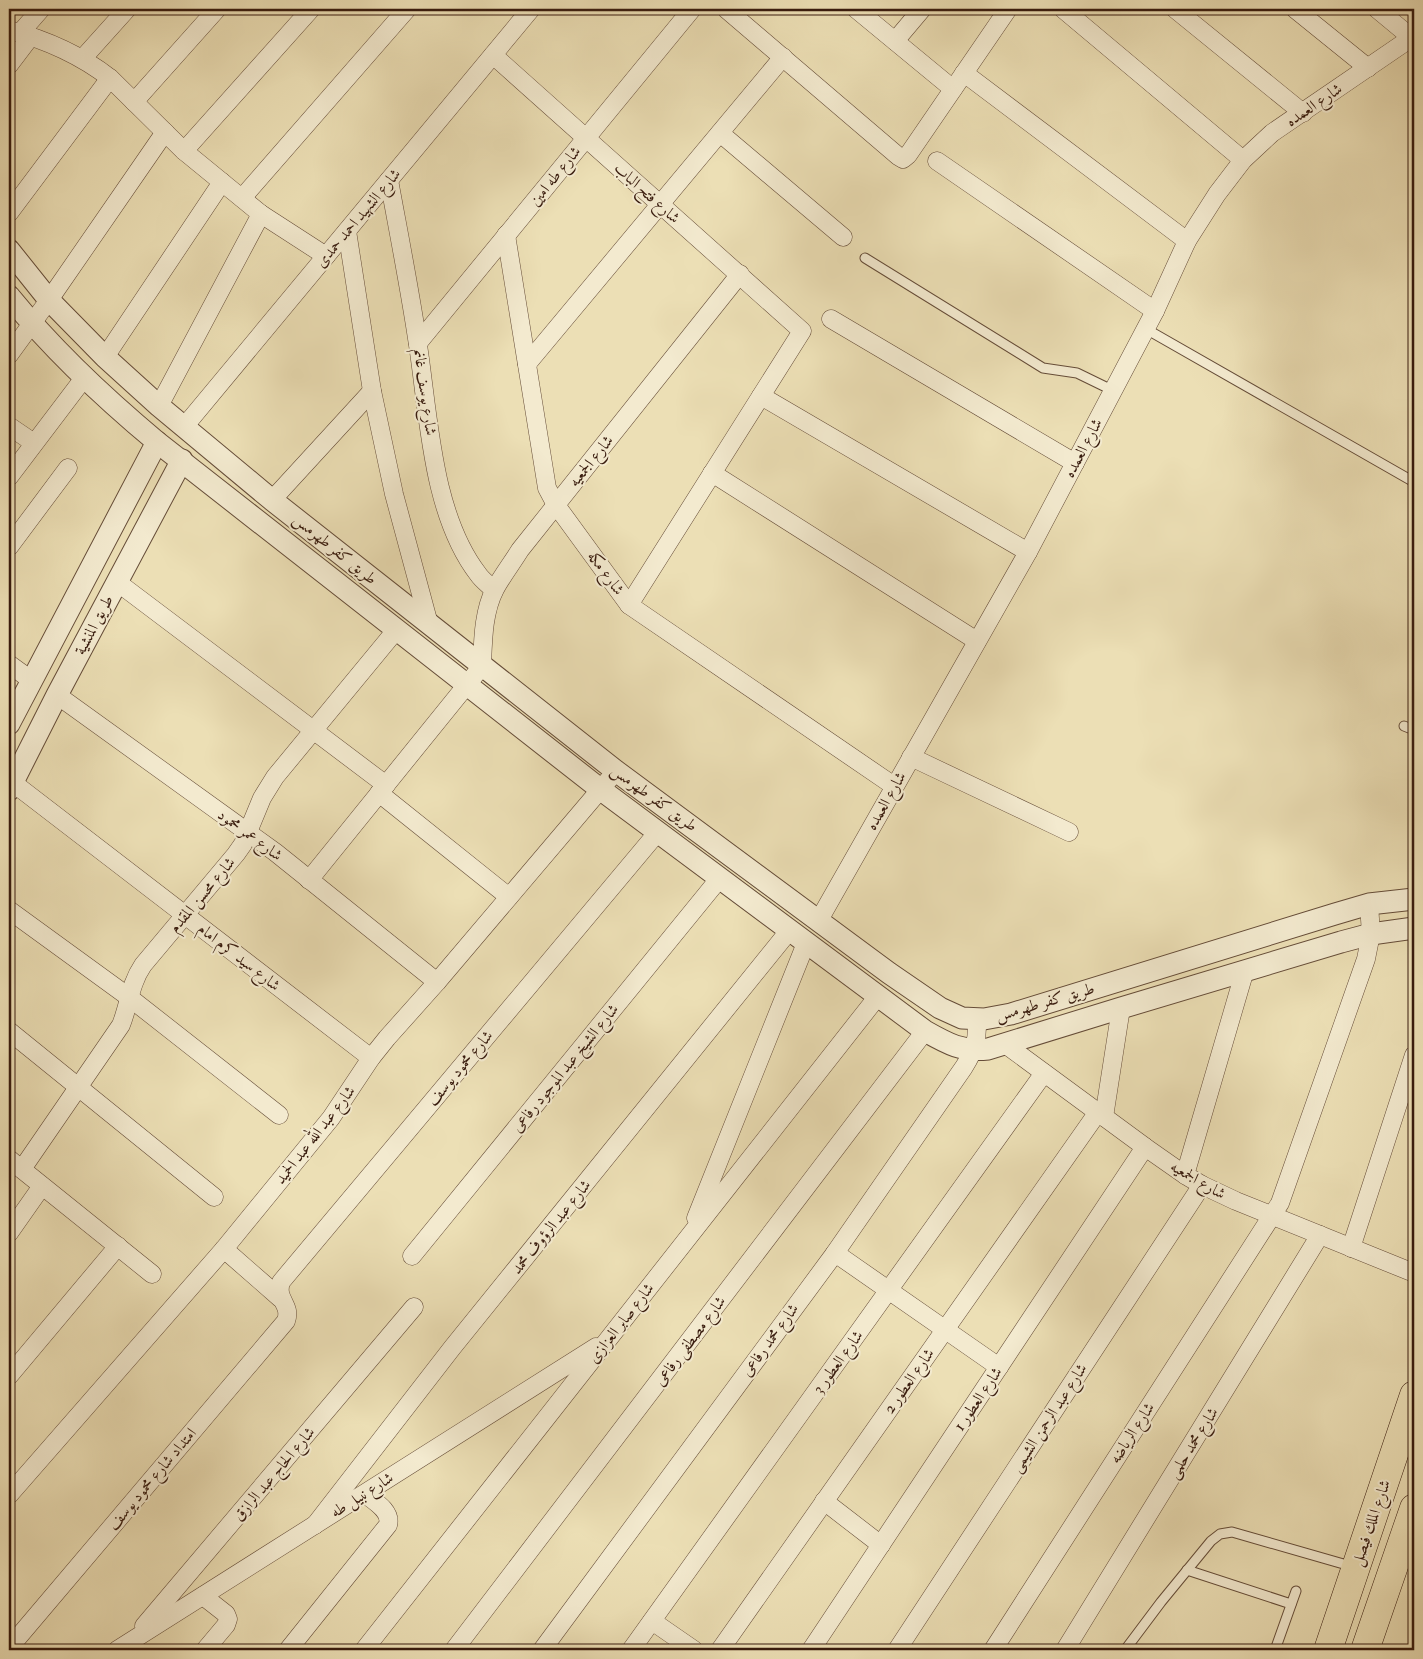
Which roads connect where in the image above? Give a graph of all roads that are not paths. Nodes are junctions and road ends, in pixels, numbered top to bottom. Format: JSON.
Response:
{"nodes":[{"id":1,"x":41,"y":9,"type":"edge"},
{"id":2,"x":127,"y":9,"type":"edge"},
{"id":3,"x":217,"y":9,"type":"edge"},
{"id":4,"x":310,"y":9,"type":"edge"},
{"id":5,"x":407,"y":9,"type":"edge"},
{"id":6,"x":531,"y":9,"type":"edge"},
{"id":7,"x":692,"y":9,"type":"edge"},
{"id":8,"x":726,"y":9,"type":"edge"},
{"id":9,"x":856,"y":9,"type":"edge"},
{"id":10,"x":922,"y":9,"type":"edge"},
{"id":11,"x":1008,"y":9,"type":"edge"},
{"id":12,"x":1063,"y":9,"type":"edge"},
{"id":13,"x":1176,"y":9,"type":"edge"},
{"id":14,"x":1295,"y":9,"type":"edge"},
{"id":15,"x":1377,"y":9,"type":"edge"},
{"id":16,"x":20,"y":33,"type":"edge"},
{"id":17,"x":1413,"y":37,"type":"edge"},
{"id":18,"x":895,"y":41,"type":"junction"},
{"id":19,"x":492,"y":55,"type":"junction"},
{"id":20,"x":783,"y":57,"type":"junction"},
{"id":21,"x":83,"y":58,"type":"junction"},
{"id":22,"x":9,"y":64,"type":"edge"},
{"id":23,"x":1368,"y":68,"type":"junction"},
{"id":24,"x":964,"y":74,"type":"junction"},
{"id":25,"x":110,"y":78,"type":"junction"},
{"id":26,"x":953,"y":89,"type":"junction"},
{"id":27,"x":134,"y":102,"type":"junction"},
{"id":28,"x":1303,"y":113,"type":"junction"},
{"id":29,"x":165,"y":132,"type":"junction"},
{"id":30,"x":720,"y":133,"type":"junction"},
{"id":31,"x":586,"y":139,"type":"junction"},
{"id":32,"x":184,"y":152,"type":"junction"},
{"id":33,"x":1243,"y":160,"type":"junction"},
{"id":34,"x":936,"y":161,"type":"dead end"},
{"id":35,"x":389,"y":180,"type":"junction"},
{"id":36,"x":222,"y":182,"type":"junction"},
{"id":37,"x":242,"y":198,"type":"junction"},
{"id":38,"x":660,"y":205,"type":"junction"},
{"id":39,"x":9,"y":213,"type":"edge"},
{"id":40,"x":261,"y":214,"type":"junction"},
{"id":41,"x":347,"y":231,"type":"junction"},
{"id":42,"x":506,"y":235,"type":"junction"},
{"id":43,"x":844,"y":237,"type":"dead end"},
{"id":44,"x":1187,"y":242,"type":"junction"},
{"id":45,"x":9,"y":250,"type":"edge"},
{"id":46,"x":326,"y":256,"type":"junction"},
{"id":47,"x":865,"y":258,"type":"dead end"},
{"id":48,"x":740,"y":274,"type":"junction"},
{"id":49,"x":9,"y":296,"type":"edge"},
{"id":50,"x":50,"y":300,"type":"junction"},
{"id":51,"x":1155,"y":311,"type":"junction"},
{"id":52,"x":831,"y":319,"type":"dead end"},
{"id":53,"x":32,"y":324,"type":"junction"},
{"id":54,"x":1146,"y":329,"type":"junction"},
{"id":55,"x":418,"y":343,"type":"junction"},
{"id":56,"x":9,"y":355,"type":"edge"},
{"id":57,"x":105,"y":357,"type":"junction"},
{"id":58,"x":527,"y":364,"type":"junction"},
{"id":59,"x":84,"y":378,"type":"junction"},
{"id":60,"x":372,"y":391,"type":"junction"},
{"id":61,"x":1114,"y":391,"type":"junction"},
{"id":62,"x":761,"y":396,"type":"junction"},
{"id":63,"x":159,"y":406,"type":"junction"},
{"id":64,"x":9,"y":426,"type":"edge"},
{"id":65,"x":184,"y":427,"type":"junction"},
{"id":66,"x":157,"y":442,"type":"junction"},
{"id":67,"x":34,"y":443,"type":"junction"},
{"id":68,"x":182,"y":460,"type":"junction"},
{"id":69,"x":1075,"y":463,"type":"junction"},
{"id":70,"x":68,"y":468,"type":"dead end"},
{"id":71,"x":712,"y":473,"type":"junction"},
{"id":72,"x":9,"y":477,"type":"edge"},
{"id":73,"x":1414,"y":482,"type":"edge"},
{"id":74,"x":272,"y":500,"type":"junction"},
{"id":75,"x":556,"y":505,"type":"junction"},
{"id":76,"x":9,"y":547,"type":"edge"},
{"id":77,"x":1028,"y":552,"type":"junction"},
{"id":78,"x":117,"y":582,"type":"junction"},
{"id":79,"x":494,"y":590,"type":"junction"},
{"id":80,"x":629,"y":605,"type":"junction"},
{"id":81,"x":429,"y":624,"type":"junction"},
{"id":82,"x":397,"y":629,"type":"junction"},
{"id":83,"x":977,"y":641,"type":"junction"},
{"id":84,"x":9,"y":664,"type":"edge"},
{"id":85,"x":482,"y":666,"type":"junction"},
{"id":86,"x":32,"y":680,"type":"junction"},
{"id":87,"x":467,"y":684,"type":"junction"},
{"id":88,"x":57,"y":695,"type":"junction"},
{"id":89,"x":9,"y":724,"type":"edge"},
{"id":90,"x":1404,"y":726,"type":"dead end"},
{"id":91,"x":313,"y":730,"type":"junction"},
{"id":92,"x":1414,"y":730,"type":"edge"},
{"id":93,"x":911,"y":756,"type":"junction"},
{"id":94,"x":616,"y":770,"type":"junction"},
{"id":95,"x":11,"y":786,"type":"edge"},
{"id":96,"x":894,"y":786,"type":"junction"},
{"id":97,"x":382,"y":789,"type":"junction"},
{"id":98,"x":600,"y":789,"type":"junction"},
{"id":99,"x":1068,"y":832,"type":"dead end"},
{"id":100,"x":248,"y":833,"type":"junction"},
{"id":101,"x":657,"y":833,"type":"junction"},
{"id":102,"x":719,"y":879,"type":"junction"},
{"id":103,"x":309,"y":880,"type":"junction"},
{"id":104,"x":509,"y":897,"type":"junction"},
{"id":105,"x":1414,"y":899,"type":"edge"},
{"id":106,"x":1369,"y":904,"type":"junction"},
{"id":107,"x":9,"y":910,"type":"edge"},
{"id":108,"x":185,"y":915,"type":"junction"},
{"id":109,"x":819,"y":920,"type":"junction"},
{"id":110,"x":1414,"y":928,"type":"edge"},
{"id":111,"x":789,"y":931,"type":"junction"},
{"id":112,"x":1371,"y":934,"type":"junction"},
{"id":113,"x":806,"y":942,"type":"junction"},
{"id":114,"x":1245,"y":970,"type":"junction"},
{"id":115,"x":437,"y":982,"type":"junction"},
{"id":116,"x":878,"y":996,"type":"junction"},
{"id":117,"x":130,"y":998,"type":"junction"},
{"id":118,"x":1121,"y":1008,"type":"junction"},
{"id":119,"x":976,"y":1019,"type":"junction"},
{"id":120,"x":9,"y":1031,"type":"edge"},
{"id":121,"x":925,"y":1031,"type":"junction"},
{"id":122,"x":1005,"y":1044,"type":"junction"},
{"id":123,"x":973,"y":1051,"type":"junction"},
{"id":124,"x":1414,"y":1056,"type":"edge"},
{"id":125,"x":371,"y":1058,"type":"junction"},
{"id":126,"x":1044,"y":1073,"type":"junction"},
{"id":127,"x":79,"y":1087,"type":"junction"},
{"id":128,"x":1101,"y":1114,"type":"junction"},
{"id":129,"x":280,"y":1115,"type":"dead end"},
{"id":130,"x":1145,"y":1147,"type":"junction"},
{"id":131,"x":15,"y":1164,"type":"edge"},
{"id":132,"x":1185,"y":1176,"type":"junction"},
{"id":133,"x":1202,"y":1185,"type":"junction"},
{"id":134,"x":42,"y":1186,"type":"junction"},
{"id":135,"x":214,"y":1197,"type":"dead end"},
{"id":136,"x":1272,"y":1216,"type":"junction"},
{"id":137,"x":9,"y":1233,"type":"edge"},
{"id":138,"x":1320,"y":1235,"type":"junction"},
{"id":139,"x":688,"y":1237,"type":"junction"},
{"id":140,"x":118,"y":1246,"type":"junction"},
{"id":141,"x":1351,"y":1248,"type":"junction"},
{"id":142,"x":224,"y":1249,"type":"junction"},
{"id":143,"x":835,"y":1252,"type":"junction"},
{"id":144,"x":412,"y":1256,"type":"dead end"},
{"id":145,"x":152,"y":1274,"type":"dead end"},
{"id":146,"x":1414,"y":1274,"type":"edge"},
{"id":147,"x":889,"y":1290,"type":"junction"},
{"id":148,"x":284,"y":1303,"type":"junction"},
{"id":149,"x":414,"y":1307,"type":"dead end"},
{"id":150,"x":945,"y":1330,"type":"junction"},
{"id":151,"x":608,"y":1340,"type":"junction"},
{"id":152,"x":999,"y":1367,"type":"junction"},
{"id":153,"x":9,"y":1376,"type":"edge"},
{"id":154,"x":1414,"y":1395,"type":"edge"},
{"id":155,"x":365,"y":1494,"type":"junction"},
{"id":156,"x":9,"y":1495,"type":"edge"},
{"id":157,"x":824,"y":1501,"type":"junction"},
{"id":158,"x":1414,"y":1508,"type":"edge"},
{"id":159,"x":315,"y":1525,"type":"junction"},
{"id":160,"x":881,"y":1545,"type":"junction"},
{"id":161,"x":1356,"y":1568,"type":"junction"},
{"id":162,"x":1188,"y":1570,"type":"junction"},
{"id":163,"x":1296,"y":1591,"type":"dead end"},
{"id":164,"x":203,"y":1596,"type":"junction"},
{"id":165,"x":1291,"y":1604,"type":"junction"},
{"id":166,"x":652,"y":1621,"type":"junction"},
{"id":167,"x":133,"y":1640,"type":"junction"},
{"id":168,"x":9,"y":1648,"type":"edge"},
{"id":169,"x":116,"y":1650,"type":"edge"},
{"id":170,"x":205,"y":1650,"type":"edge"},
{"id":171,"x":288,"y":1650,"type":"edge"},
{"id":172,"x":364,"y":1650,"type":"edge"},
{"id":173,"x":454,"y":1650,"type":"edge"},
{"id":174,"x":542,"y":1650,"type":"edge"},
{"id":175,"x":631,"y":1650,"type":"edge"},
{"id":176,"x":694,"y":1650,"type":"edge"},
{"id":177,"x":720,"y":1650,"type":"edge"},
{"id":178,"x":811,"y":1650,"type":"edge"},
{"id":179,"x":897,"y":1650,"type":"edge"},
{"id":180,"x":993,"y":1650,"type":"edge"},
{"id":181,"x":1065,"y":1650,"type":"edge"},
{"id":182,"x":1125,"y":1650,"type":"edge"},
{"id":183,"x":1275,"y":1650,"type":"edge"},
{"id":184,"x":1328,"y":1650,"type":"edge"},
{"id":185,"x":1365,"y":1650,"type":"edge"}],
"edges":[{"from":1,"to":16,"type":"street"},
{"from":2,"to":21,"type":"street"},
{"from":3,"to":27,"type":"street"},
{"from":4,"to":32,"type":"street"},
{"from":5,"to":37,"type":"street"},
{"from":6,"to":19,"type":"street","name":"شارع الشهيد احمد حمدى"},
{"from":7,"to":31,"type":"street","name":"شارع طه امين"},
{"from":8,"to":20,"type":"street"},
{"from":9,"to":18,"type":"street"},
{"from":10,"to":18,"type":"street"},
{"from":11,"to":24,"type":"street"},
{"from":12,"to":33,"type":"street"},
{"from":13,"to":28,"type":"street"},
{"from":14,"to":23,"type":"street"},
{"from":15,"to":17,"type":"street"},
{"from":16,"to":21,"type":"street"},
{"from":16,"to":22,"type":"street"},
{"from":17,"to":23,"type":"street","name":"شارع العمده"},
{"from":18,"to":26,"type":"street"},
{"from":19,"to":31,"type":"street","name":"شارع فتح الباب"},
{"from":19,"to":35,"type":"street","name":"شارع الشهيد احمد حمدى"},
{"from":20,"to":26,"type":"street"},
{"from":20,"to":30,"type":"street"},
{"from":21,"to":25,"type":"street"},
{"from":23,"to":28,"type":"street","name":"شارع العمده"},
{"from":24,"to":26,"type":"street"},
{"from":24,"to":44,"type":"street"},
{"from":25,"to":27,"type":"street"},
{"from":25,"to":39,"type":"street"},
{"from":27,"to":29,"type":"street"},
{"from":28,"to":33,"type":"street","name":"شارع العمده"},
{"from":29,"to":32,"type":"street"},
{"from":29,"to":50,"type":"street"},
{"from":30,"to":38,"type":"street"},
{"from":30,"to":43,"type":"street"},
{"from":31,"to":38,"type":"street","name":"شارع فتح الباب"},
{"from":31,"to":42,"type":"street","name":"شارع طه امين"},
{"from":32,"to":36,"type":"street"},
{"from":33,"to":44,"type":"street","name":"شارع العمده"},
{"from":34,"to":51,"type":"street"},
{"from":35,"to":41,"type":"street","name":"شارع الشهيد احمد حمدى"},
{"from":35,"to":55,"type":"street","name":"شارع يوسف غانم"},
{"from":36,"to":37,"type":"street"},
{"from":36,"to":57,"type":"street"},
{"from":37,"to":40,"type":"street"},
{"from":38,"to":48,"type":"street","name":"شارع فتح الباب"},
{"from":38,"to":58,"type":"street"},
{"from":40,"to":46,"type":"street"},
{"from":40,"to":63,"type":"street"},
{"from":41,"to":46,"type":"street","name":"شارع الشهيد احمد حمدى"},
{"from":41,"to":60,"type":"street"},
{"from":42,"to":55,"type":"street","name":"شارع طه امين"},
{"from":42,"to":58,"type":"street","name":"شارع مكه"},
{"from":44,"to":51,"type":"street","name":"شارع العمده"},
{"from":45,"to":50,"type":"street","name":"طريق كفر طهرمس"},
{"from":46,"to":65,"type":"street","name":"شارع الشهيد احمد حمدى"},
{"from":47,"to":61,"type":"lane"},
{"from":48,"to":62,"type":"street","name":"شارع فتح الباب"},
{"from":48,"to":75,"type":"street","name":"شارع الجمعيه"},
{"from":49,"to":53,"type":"street","name":"طريق كفر طهرمس"},
{"from":50,"to":53,"type":"street"},
{"from":50,"to":57,"type":"street","name":"طريق كفر طهرمس"},
{"from":51,"to":54,"type":"street","name":"شارع العمده"},
{"from":52,"to":69,"type":"street"},
{"from":53,"to":56,"type":"street"},
{"from":53,"to":59,"type":"street","name":"طريق كفر طهرمس"},
{"from":54,"to":61,"type":"street","name":"شارع العمده"},
{"from":54,"to":73,"type":"lane"},
{"from":55,"to":79,"type":"street","name":"شارع يوسف غانم"},
{"from":57,"to":63,"type":"street","name":"طريق كفر طهرمس"},
{"from":58,"to":75,"type":"street","name":"شارع مكه"},
{"from":59,"to":66,"type":"street","name":"طريق كفر طهرمس"},
{"from":59,"to":67,"type":"street"},
{"from":60,"to":74,"type":"street"},
{"from":60,"to":81,"type":"street"},
{"from":61,"to":69,"type":"street","name":"شارع العمده"},
{"from":62,"to":71,"type":"street"},
{"from":62,"to":77,"type":"street"},
{"from":63,"to":65,"type":"street","name":"طريق كفر طهرمس"},
{"from":64,"to":67,"type":"street"},
{"from":65,"to":74,"type":"street","name":"طريق كفر طهرمس"},
{"from":66,"to":68,"type":"street","name":"طريق كفر طهرمس"},
{"from":66,"to":86,"type":"street","name":"طريق المنشية"},
{"from":67,"to":72,"type":"street"},
{"from":68,"to":78,"type":"street","name":"طريق المنشية"},
{"from":68,"to":82,"type":"street","name":"طريق كفر طهرمس"},
{"from":69,"to":77,"type":"street","name":"شارع العمده"},
{"from":70,"to":76,"type":"street"},
{"from":71,"to":80,"type":"street"},
{"from":71,"to":83,"type":"street"},
{"from":74,"to":81,"type":"street","name":"طريق كفر طهرمس"},
{"from":75,"to":79,"type":"street","name":"شارع الجمعيه"},
{"from":75,"to":80,"type":"street","name":"شارع مكه"},
{"from":77,"to":83,"type":"street","name":"شارع العمده"},
{"from":78,"to":88,"type":"street","name":"طريق المنشية"},
{"from":78,"to":91,"type":"street"},
{"from":79,"to":85,"type":"street","name":"شارع الجمعيه"},
{"from":80,"to":96,"type":"street","name":"شارع مكه"},
{"from":81,"to":85,"type":"street","name":"طريق كفر طهرمس"},
{"from":82,"to":87,"type":"street","name":"طريق كفر طهرمس"},
{"from":82,"to":91,"type":"street","name":"شارع محسن المقدم"},
{"from":83,"to":93,"type":"street","name":"شارع العمده"},
{"from":84,"to":86,"type":"street"},
{"from":85,"to":87,"type":"street"},
{"from":85,"to":94,"type":"street","name":"طريق كفر طهرمس"},
{"from":86,"to":89,"type":"street","name":"طريق المنشية"},
{"from":87,"to":97,"type":"street"},
{"from":87,"to":98,"type":"street","name":"طريق كفر طهرمس"},
{"from":88,"to":95,"type":"street","name":"طريق المنشية"},
{"from":88,"to":100,"type":"street","name":"شارع عمر محمود"},
{"from":90,"to":92,"type":"lane"},
{"from":91,"to":97,"type":"street"},
{"from":91,"to":100,"type":"street","name":"شارع محسن المقدم"},
{"from":93,"to":96,"type":"street","name":"شارع العمده"},
{"from":93,"to":99,"type":"street"},
{"from":94,"to":98,"type":"street","name":"شارع عبد الله عبد الحميد"},
{"from":94,"to":109,"type":"street","name":"طريق كفر طهرمس"},
{"from":95,"to":108,"type":"street","name":"شارع سيد كرم امام"},
{"from":96,"to":109,"type":"street","name":"شارع العمده"},
{"from":97,"to":103,"type":"street"},
{"from":97,"to":104,"type":"street"},
{"from":98,"to":101,"type":"street","name":"طريق كفر طهرمس"},
{"from":98,"to":104,"type":"street","name":"شارع عبد الله عبد الحميد"},
{"from":100,"to":103,"type":"street","name":"شارع عمر محمود"},
{"from":100,"to":108,"type":"street","name":"شارع محسن المقدم"},
{"from":101,"to":102,"type":"street","name":"طريق كفر طهرمس"},
{"from":101,"to":148,"type":"street","name":"شارع محمود يوسف"},
{"from":102,"to":111,"type":"street","name":"طريق كفر طهرمس"},
{"from":102,"to":144,"type":"street","name":"شارع الشيخ عبد الموجود رفاعى"},
{"from":103,"to":115,"type":"street","name":"شارع عمر محمود"},
{"from":104,"to":115,"type":"street","name":"شارع عبد الله عبد الحميد"},
{"from":105,"to":106,"type":"street","name":"طريق كفر طهرمس"},
{"from":106,"to":112,"type":"street","name":"شارع الرياضه"},
{"from":106,"to":119,"type":"street","name":"طريق كفر طهرمس"},
{"from":107,"to":117,"type":"street"},
{"from":108,"to":117,"type":"street","name":"شارع محسن المقدم"},
{"from":108,"to":125,"type":"street","name":"شارع سيد كرم امام"},
{"from":109,"to":119,"type":"street","name":"طريق كفر طهرمس"},
{"from":110,"to":112,"type":"street","name":"طريق كفر طهرمس"},
{"from":111,"to":113,"type":"street","name":"طريق كفر طهرمس"},
{"from":111,"to":159,"type":"street","name":"شارع عبد الرؤوف محمد"},
{"from":112,"to":114,"type":"street","name":"طريق كفر طهرمس"},
{"from":112,"to":136,"type":"street","name":"شارع الرياضه"},
{"from":113,"to":116,"type":"street","name":"طريق كفر طهرمس"},
{"from":113,"to":139,"type":"street"},
{"from":114,"to":118,"type":"street","name":"طريق كفر طهرمس"},
{"from":114,"to":132,"type":"street"},
{"from":115,"to":125,"type":"street","name":"شارع عبد الله عبد الحميد"},
{"from":116,"to":121,"type":"street","name":"طريق كفر طهرمس"},
{"from":116,"to":139,"type":"street","name":"شارع صابر العزازى"},
{"from":117,"to":127,"type":"street","name":"شارع محسن المقدم"},
{"from":117,"to":129,"type":"street"},
{"from":118,"to":122,"type":"street","name":"طريق كفر طهرمس"},
{"from":118,"to":128,"type":"street","name":"شارع العطور 2"},
{"from":119,"to":123,"type":"street","name":"شارع محمد رفاعى"},
{"from":120,"to":127,"type":"street"},
{"from":121,"to":123,"type":"street","name":"طريق كفر طهرمس"},
{"from":121,"to":173,"type":"street","name":"شارع مصطفى رفاعى"},
{"from":122,"to":123,"type":"street","name":"طريق كفر طهرمس"},
{"from":122,"to":126,"type":"street","name":"شارع الجمعيه"},
{"from":123,"to":143,"type":"street","name":"شارع محمد رفاعى"},
{"from":124,"to":141,"type":"street"},
{"from":125,"to":142,"type":"street","name":"شارع عبد الله عبد الحميد"},
{"from":126,"to":128,"type":"street","name":"شارع الجمعيه"},
{"from":126,"to":147,"type":"street","name":"شارع العطور 3"},
{"from":127,"to":131,"type":"street","name":"شارع محسن المقدم"},
{"from":127,"to":135,"type":"street"},
{"from":128,"to":130,"type":"street","name":"شارع الجمعيه"},
{"from":128,"to":150,"type":"street","name":"شارع العطور 2"},
{"from":130,"to":132,"type":"street","name":"شارع الجمعيه"},
{"from":130,"to":152,"type":"street","name":"شارع العطور 1"},
{"from":131,"to":134,"type":"street"},
{"from":132,"to":133,"type":"street","name":"شارع الجمعيه"},
{"from":133,"to":136,"type":"street","name":"شارع الجمعيه"},
{"from":133,"to":179,"type":"street","name":"شارع عبد الرحمن الشيمى"},
{"from":134,"to":137,"type":"street"},
{"from":134,"to":140,"type":"street"},
{"from":136,"to":138,"type":"street","name":"شارع الجمعيه"},
{"from":136,"to":180,"type":"street","name":"شارع الرياضه"},
{"from":138,"to":141,"type":"street","name":"شارع الجمعيه"},
{"from":138,"to":181,"type":"street","name":"شارع محمد حلمى"},
{"from":139,"to":151,"type":"street","name":"شارع صابر العزازى"},
{"from":140,"to":145,"type":"street"},
{"from":140,"to":153,"type":"street"},
{"from":141,"to":146,"type":"street","name":"شارع الجمعيه"},
{"from":142,"to":148,"type":"street"},
{"from":142,"to":156,"type":"street","name":"شارع عبد الله عبد الحميد"},
{"from":143,"to":147,"type":"street"},
{"from":143,"to":174,"type":"street","name":"شارع محمد رفاعى"},
{"from":147,"to":150,"type":"street"},
{"from":147,"to":166,"type":"street","name":"شارع العطور 3"},
{"from":148,"to":168,"type":"street","name":"امتداد شارع محمود يوسف"},
{"from":149,"to":167,"type":"street","name":"شارع الحاج عبد الرازق"},
{"from":150,"to":152,"type":"street"},
{"from":150,"to":157,"type":"street","name":"شارع العطور 2"},
{"from":151,"to":155,"type":"street","name":"شارع نبيل طه"},
{"from":151,"to":172,"type":"street","name":"شارع صابر العزازى"},
{"from":152,"to":160,"type":"street","name":"شارع العطور 1"},
{"from":154,"to":161,"type":"main road","name":"شارع الملك فيصل"},
{"from":155,"to":159,"type":"street","name":"شارع نبيل طه"},
{"from":155,"to":171,"type":"street"},
{"from":157,"to":160,"type":"street"},
{"from":157,"to":177,"type":"street","name":"شارع العطور 2"},
{"from":158,"to":185,"type":"main road"},
{"from":159,"to":164,"type":"street","name":"شارع نبيل طه"},
{"from":160,"to":178,"type":"street","name":"شارع العطور 1"},
{"from":161,"to":162,"type":"lane"},
{"from":161,"to":184,"type":"main road","name":"شارع الملك فيصل"},
{"from":162,"to":165,"type":"lane"},
{"from":162,"to":182,"type":"lane"},
{"from":163,"to":165,"type":"lane"},
{"from":164,"to":167,"type":"street","name":"شارع نبيل طه"},
{"from":164,"to":170,"type":"street"},
{"from":165,"to":183,"type":"lane"},
{"from":166,"to":175,"type":"street","name":"شارع العطور 3"},
{"from":166,"to":176,"type":"street"},
{"from":167,"to":169,"type":"street","name":"شارع نبيل طه"}]}
